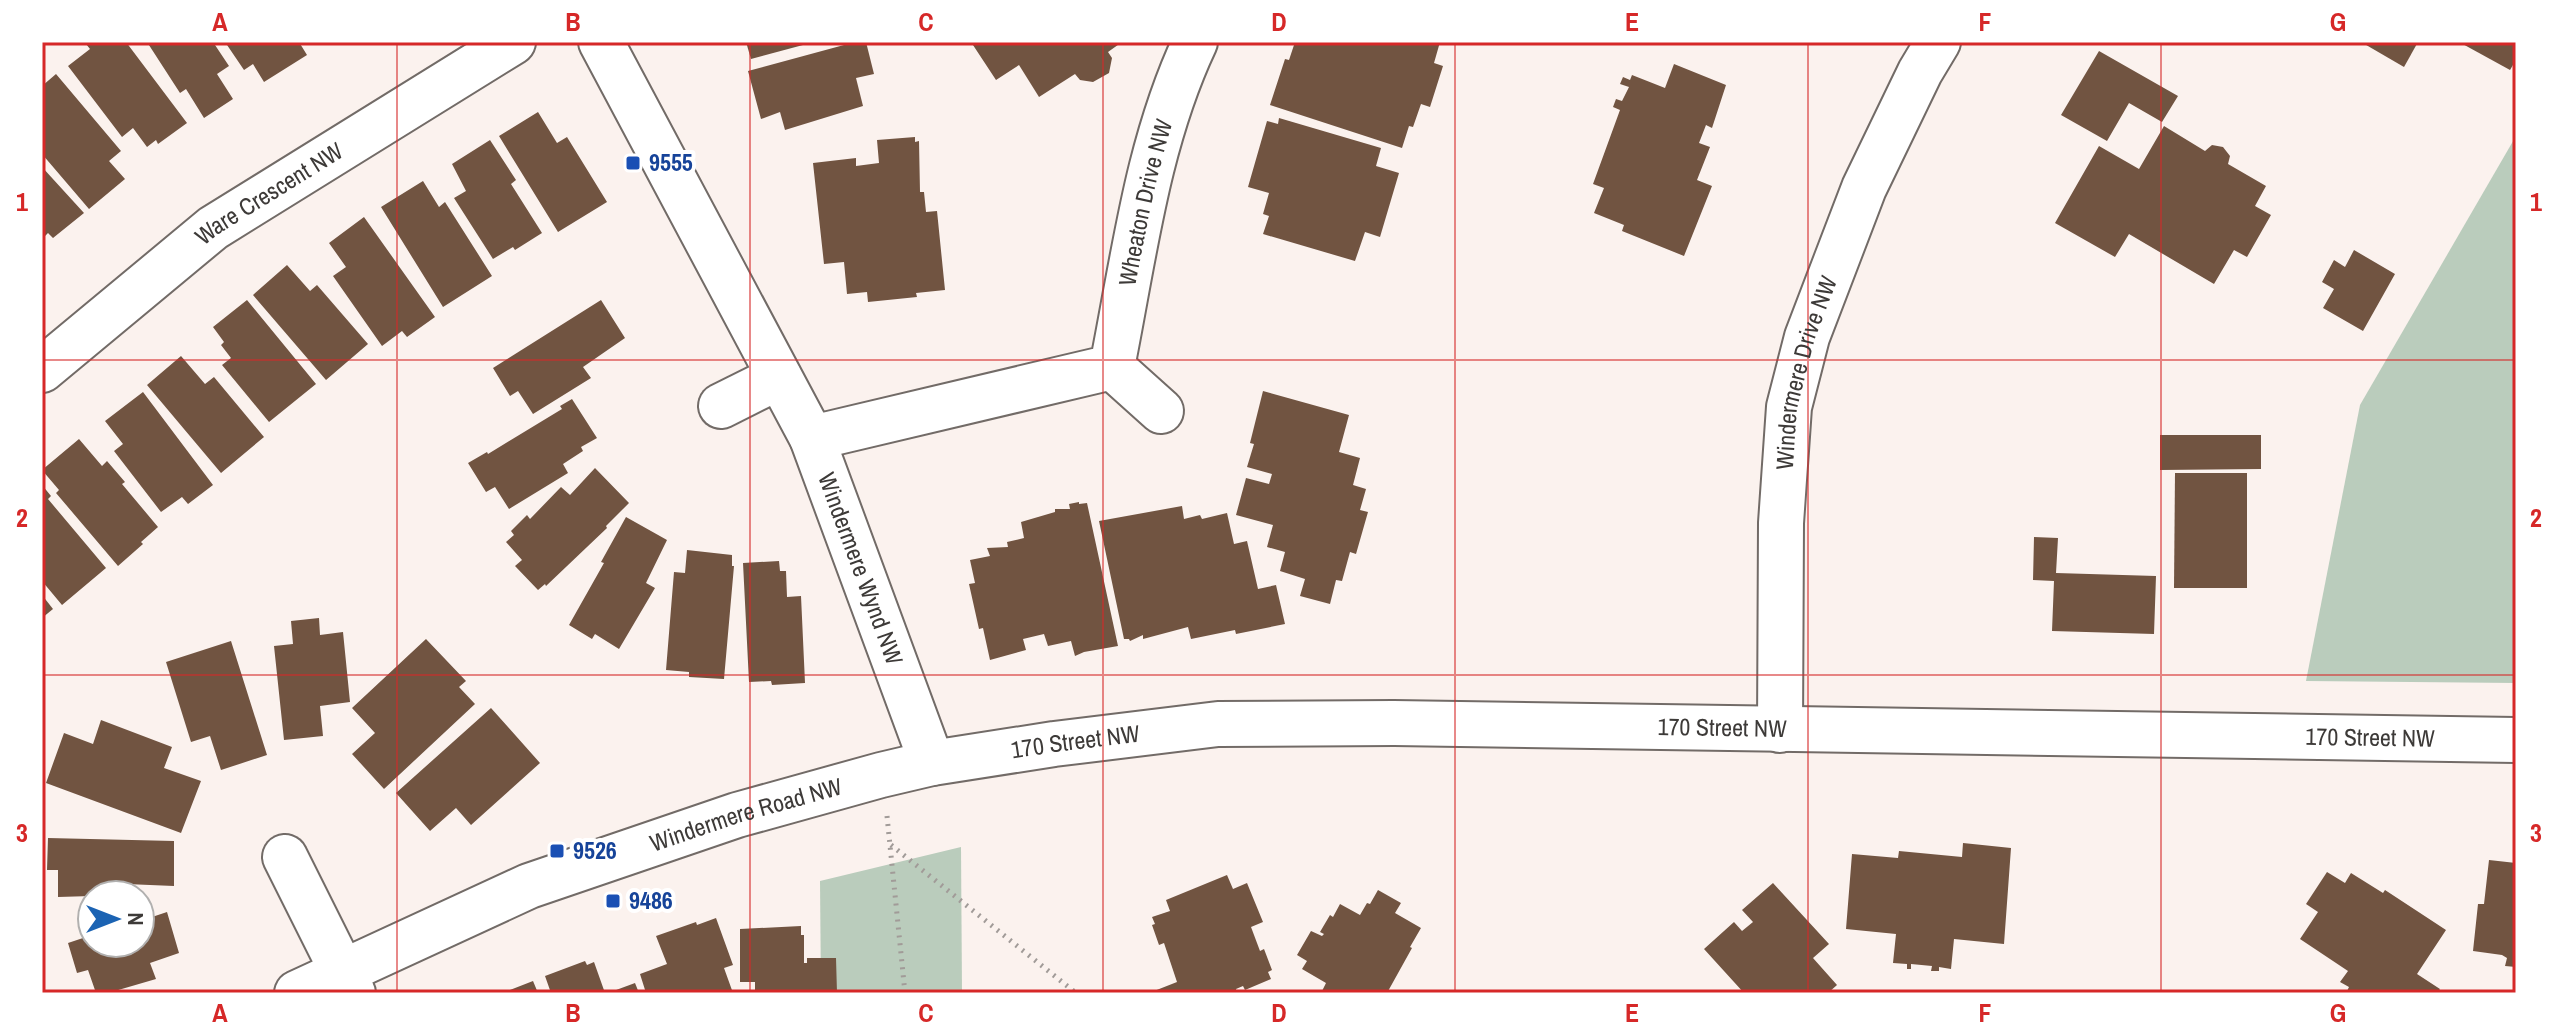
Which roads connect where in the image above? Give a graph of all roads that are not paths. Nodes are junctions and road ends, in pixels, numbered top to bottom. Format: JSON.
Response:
{"nodes":[{"id":1,"x":513,"y":42,"type":"edge"},
{"id":2,"x":601,"y":42,"type":"edge"},
{"id":3,"x":1195,"y":42,"type":"edge"},
{"id":4,"x":1938,"y":42,"type":"edge"},
{"id":5,"x":1112,"y":367,"type":"junction"},
{"id":6,"x":42,"y":370,"type":"edge"},
{"id":7,"x":779,"y":377,"type":"junction"},
{"id":8,"x":721,"y":406,"type":"dead end"},
{"id":9,"x":1161,"y":411,"type":"dead end"},
{"id":10,"x":812,"y":438,"type":"junction"},
{"id":11,"x":1780,"y":730,"type":"junction"},
{"id":12,"x":2516,"y":740,"type":"edge"},
{"id":13,"x":932,"y":763,"type":"junction"},
{"id":14,"x":285,"y":857,"type":"dead end"},
{"id":15,"x":348,"y":982,"type":"edge"},
{"id":16,"x":297,"y":993,"type":"edge"}],
"edges":[{"from":1,"to":6,"type":"street","name":"Ware Crescent NW"},
{"from":2,"to":7,"type":"street","name":"Windermere Wynd NW"},
{"from":3,"to":5,"type":"street","name":"Wheaton Drive NW"},
{"from":4,"to":11,"type":"street","name":"Windermere Drive NW"},
{"from":5,"to":9,"type":"street"},
{"from":5,"to":10,"type":"street"},
{"from":7,"to":8,"type":"street"},
{"from":7,"to":10,"type":"street","name":"Windermere Wynd NW"},
{"from":10,"to":13,"type":"street","name":"Windermere Wynd NW"},
{"from":11,"to":12,"type":"street","name":"170 Street NW"},
{"from":11,"to":13,"type":"street","name":"170 Street NW"},
{"from":13,"to":15,"type":"street","name":"Windermere Road NW"},
{"from":14,"to":15,"type":"street"},
{"from":15,"to":16,"type":"street","name":"Windermere Road NW"}]}
